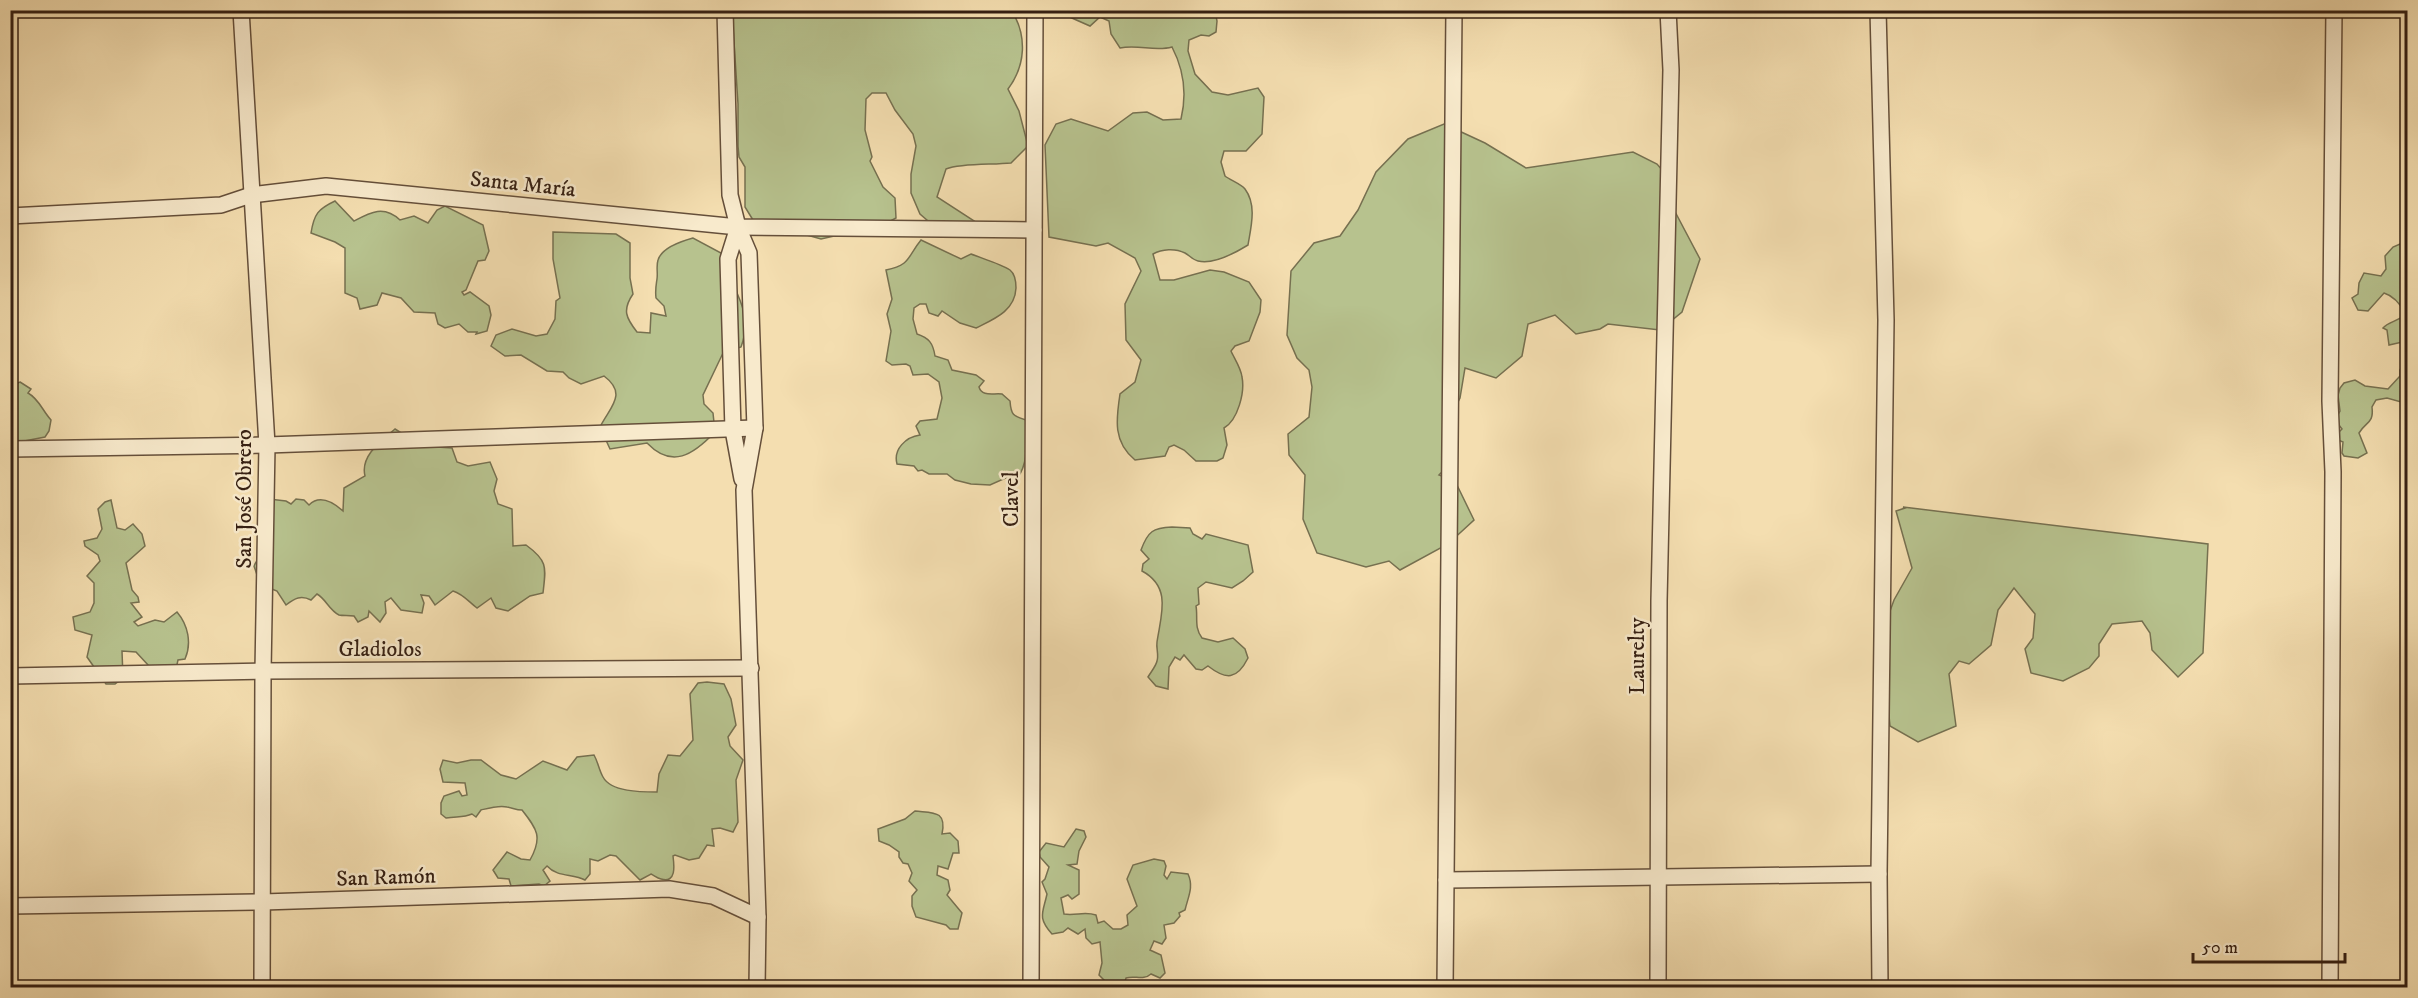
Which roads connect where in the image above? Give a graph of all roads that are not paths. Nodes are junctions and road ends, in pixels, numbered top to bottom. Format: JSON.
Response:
{"nodes":[{"id":1,"x":241,"y":10,"type":"edge"},
{"id":2,"x":725,"y":10,"type":"edge"},
{"id":3,"x":1035,"y":10,"type":"edge"},
{"id":4,"x":1455,"y":10,"type":"edge"},
{"id":5,"x":1668,"y":10,"type":"edge"},
{"id":6,"x":1878,"y":10,"type":"edge"},
{"id":7,"x":2334,"y":10,"type":"edge"},
{"id":8,"x":251,"y":195,"type":"junction"},
{"id":9,"x":10,"y":216,"type":"edge"},
{"id":10,"x":738,"y":227,"type":"junction"},
{"id":11,"x":1034,"y":230,"type":"junction"},
{"id":12,"x":733,"y":429,"type":"junction"},
{"id":13,"x":755,"y":429,"type":"junction"},
{"id":14,"x":267,"y":445,"type":"junction"},
{"id":15,"x":10,"y":449,"type":"edge"},
{"id":16,"x":744,"y":490,"type":"junction"},
{"id":17,"x":751,"y":668,"type":"junction"},
{"id":18,"x":263,"y":671,"type":"junction"},
{"id":19,"x":10,"y":676,"type":"edge"},
{"id":20,"x":1879,"y":874,"type":"junction"},
{"id":21,"x":1658,"y":878,"type":"junction"},
{"id":22,"x":1446,"y":880,"type":"junction"},
{"id":23,"x":263,"y":902,"type":"junction"},
{"id":24,"x":10,"y":906,"type":"edge"},
{"id":25,"x":758,"y":917,"type":"junction"},
{"id":26,"x":262,"y":987,"type":"edge"},
{"id":27,"x":757,"y":987,"type":"edge"},
{"id":28,"x":1031,"y":987,"type":"edge"},
{"id":29,"x":1445,"y":987,"type":"edge"},
{"id":30,"x":1658,"y":987,"type":"edge"},
{"id":31,"x":1880,"y":987,"type":"edge"},
{"id":32,"x":2330,"y":987,"type":"edge"}],
"edges":[{"from":1,"to":8,"type":"street","name":"San José Obrero"},
{"from":2,"to":10,"type":"street"},
{"from":3,"to":11,"type":"street","name":"Clavel"},
{"from":4,"to":22,"type":"street"},
{"from":5,"to":21,"type":"street","name":"Laurelty"},
{"from":6,"to":20,"type":"street"},
{"from":7,"to":32,"type":"street"},
{"from":8,"to":9,"type":"street","name":"Santa María"},
{"from":8,"to":10,"type":"street","name":"Santa María"},
{"from":8,"to":14,"type":"street","name":"San José Obrero"},
{"from":10,"to":11,"type":"street","name":"Santa María"},
{"from":10,"to":12,"type":"street"},
{"from":10,"to":13,"type":"street"},
{"from":11,"to":28,"type":"street","name":"Clavel"},
{"from":12,"to":13,"type":"street"},
{"from":12,"to":14,"type":"street"},
{"from":12,"to":16,"type":"street"},
{"from":13,"to":16,"type":"street"},
{"from":14,"to":15,"type":"street"},
{"from":14,"to":18,"type":"street","name":"San José Obrero"},
{"from":16,"to":17,"type":"street"},
{"from":17,"to":18,"type":"street","name":"Gladiolos"},
{"from":17,"to":25,"type":"street"},
{"from":18,"to":19,"type":"street","name":"Gladiolos"},
{"from":18,"to":23,"type":"street","name":"San José Obrero"},
{"from":20,"to":21,"type":"street"},
{"from":20,"to":31,"type":"street"},
{"from":21,"to":22,"type":"street"},
{"from":21,"to":30,"type":"street","name":"Laurelty"},
{"from":22,"to":29,"type":"street"},
{"from":23,"to":24,"type":"street","name":"San Ramón"},
{"from":23,"to":25,"type":"street","name":"San Ramón"},
{"from":23,"to":26,"type":"street","name":"San José Obrero"},
{"from":25,"to":27,"type":"street"}]}
